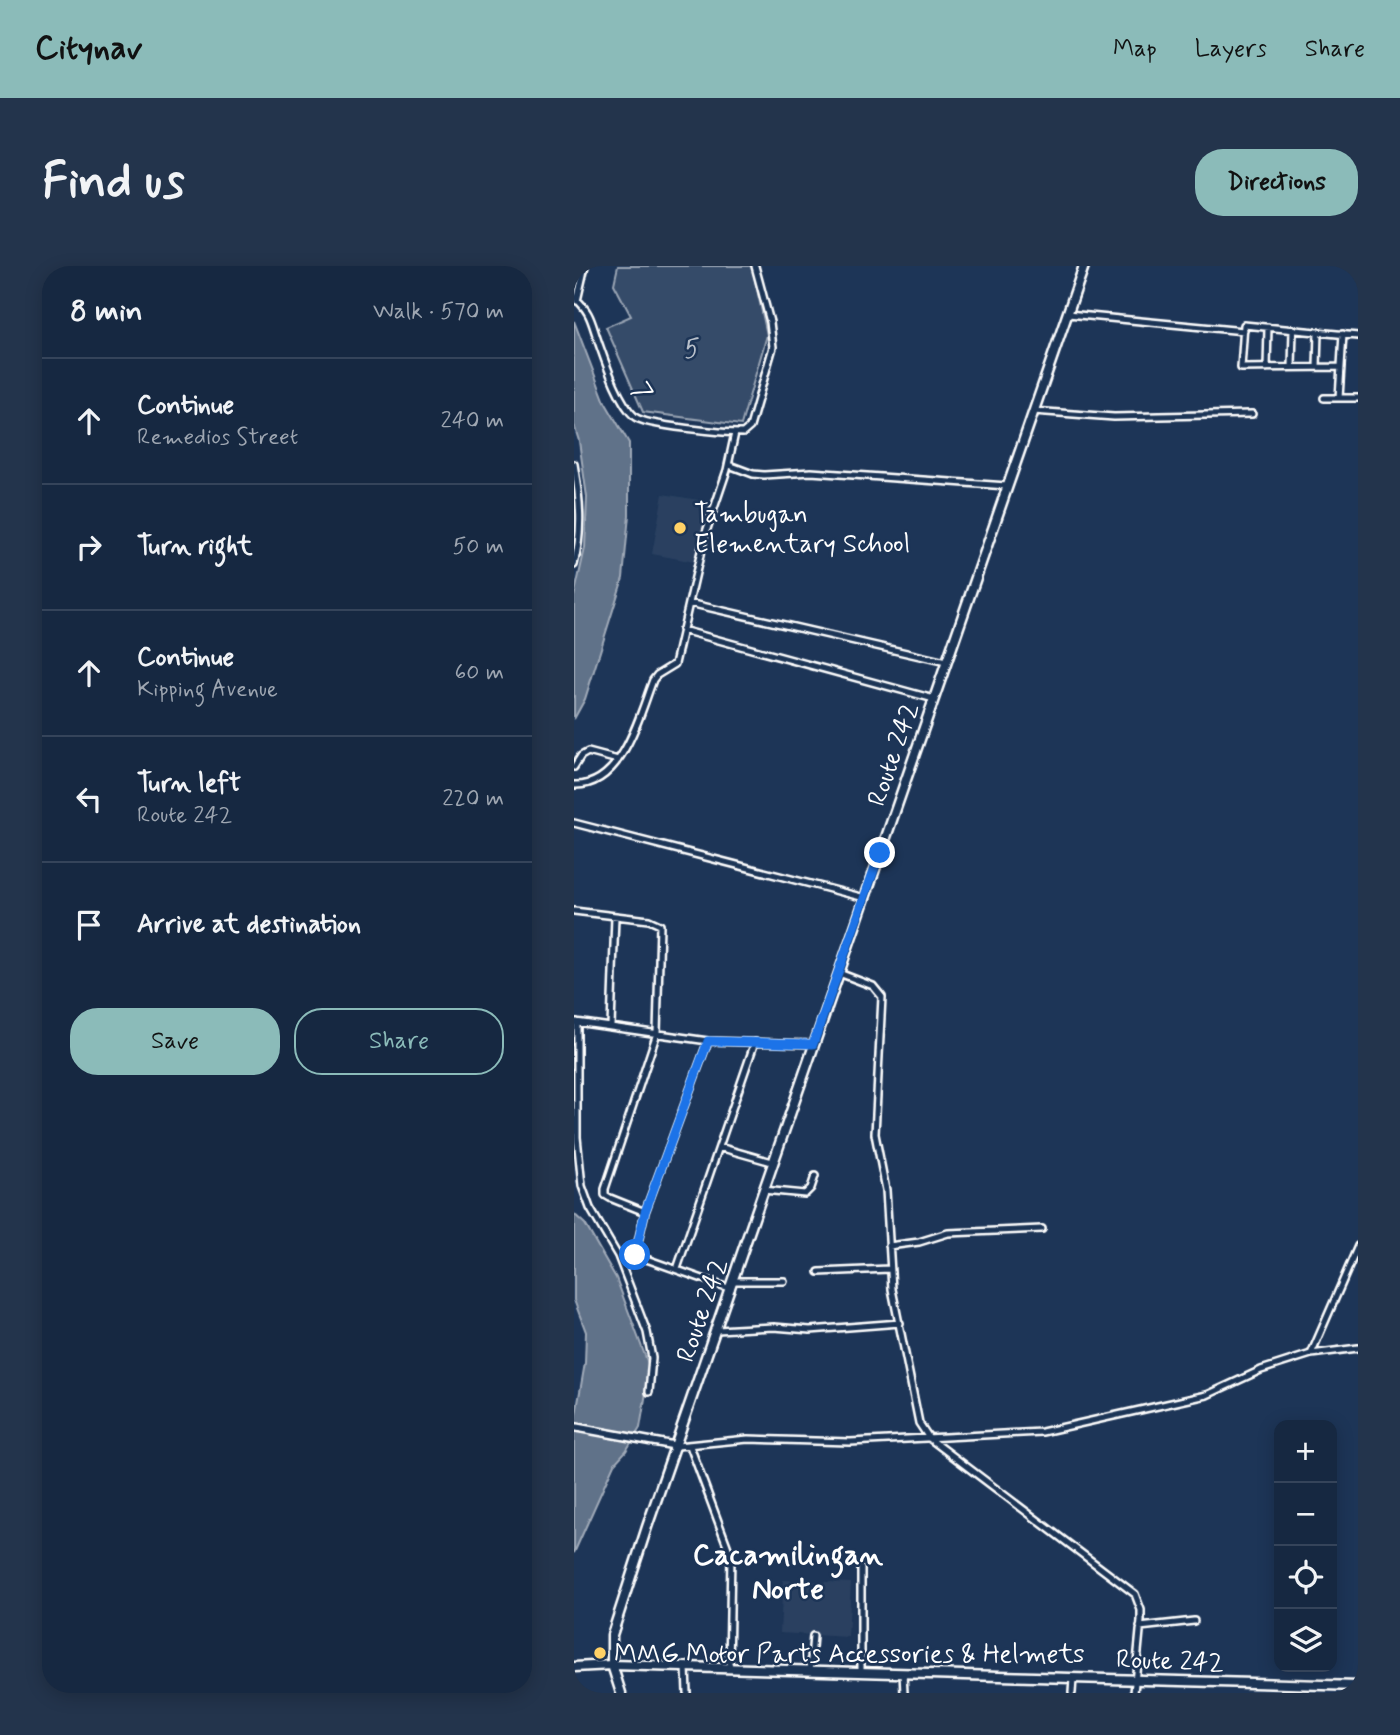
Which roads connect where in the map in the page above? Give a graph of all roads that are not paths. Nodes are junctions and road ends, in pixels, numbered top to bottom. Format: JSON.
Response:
{"nodes":[{"id":1,"x":585,"y":266,"type":"edge"},
{"id":2,"x":755,"y":266,"type":"edge"},
{"id":3,"x":1084,"y":266,"type":"edge"},
{"id":4,"x":576,"y":299,"type":"edge"},
{"id":5,"x":1068,"y":314,"type":"junction"},
{"id":6,"x":1268,"y":327,"type":"junction"},
{"id":7,"x":1293,"y":330,"type":"junction"},
{"id":8,"x":1244,"y":331,"type":"junction"},
{"id":9,"x":1318,"y":332,"type":"junction"},
{"id":10,"x":1343,"y":334,"type":"junction"},
{"id":11,"x":1358,"y":336,"type":"edge"},
{"id":12,"x":1317,"y":367,"type":"junction"},
{"id":13,"x":1341,"y":367,"type":"junction"},
{"id":14,"x":1267,"y":368,"type":"junction"},
{"id":15,"x":1292,"y":368,"type":"junction"},
{"id":16,"x":1324,"y":398,"type":"dead end"},
{"id":17,"x":1339,"y":398,"type":"junction"},
{"id":18,"x":1358,"y":398,"type":"edge"},
{"id":19,"x":1033,"y":411,"type":"junction"},
{"id":20,"x":1252,"y":414,"type":"dead end"},
{"id":21,"x":735,"y":433,"type":"junction"},
{"id":22,"x":574,"y":464,"type":"edge"},
{"id":23,"x":729,"y":465,"type":"junction"},
{"id":24,"x":1007,"y":486,"type":"junction"},
{"id":25,"x":574,"y":565,"type":"edge"},
{"id":26,"x":689,"y":603,"type":"junction"},
{"id":27,"x":682,"y":630,"type":"junction"},
{"id":28,"x":946,"y":662,"type":"junction"},
{"id":29,"x":934,"y":699,"type":"junction"},
{"id":30,"x":618,"y":760,"type":"junction"},
{"id":31,"x":574,"y":767,"type":"edge"},
{"id":32,"x":574,"y":785,"type":"edge"},
{"id":33,"x":574,"y":823,"type":"edge"},
{"id":34,"x":865,"y":898,"type":"junction"},
{"id":35,"x":574,"y":911,"type":"edge"},
{"id":36,"x":615,"y":917,"type":"junction"},
{"id":37,"x":839,"y":973,"type":"junction"},
{"id":38,"x":575,"y":1022,"type":"edge"},
{"id":39,"x":611,"y":1026,"type":"junction"},
{"id":40,"x":657,"y":1033,"type":"junction"},
{"id":41,"x":708,"y":1041,"type":"junction"},
{"id":42,"x":755,"y":1042,"type":"junction"},
{"id":43,"x":813,"y":1044,"type":"junction"},
{"id":44,"x":575,"y":1106,"type":"edge"},
{"id":45,"x":719,"y":1147,"type":"junction"},
{"id":46,"x":772,"y":1162,"type":"junction"},
{"id":47,"x":815,"y":1176,"type":"dead end"},
{"id":48,"x":763,"y":1189,"type":"junction"},
{"id":49,"x":645,"y":1212,"type":"junction"},
{"id":50,"x":1042,"y":1228,"type":"dead end"},
{"id":51,"x":889,"y":1246,"type":"junction"},
{"id":52,"x":1358,"y":1246,"type":"edge"},
{"id":53,"x":635,"y":1255,"type":"junction"},
{"id":54,"x":618,"y":1256,"type":"junction"},
{"id":55,"x":677,"y":1269,"type":"junction"},
{"id":56,"x":889,"y":1269,"type":"junction"},
{"id":57,"x":820,"y":1272,"type":"dead end"},
{"id":58,"x":784,"y":1281,"type":"dead end"},
{"id":59,"x":732,"y":1285,"type":"junction"},
{"id":60,"x":900,"y":1323,"type":"junction"},
{"id":61,"x":717,"y":1330,"type":"junction"},
{"id":62,"x":1358,"y":1348,"type":"edge"},
{"id":63,"x":1311,"y":1354,"type":"junction"},
{"id":64,"x":649,"y":1392,"type":"dead end"},
{"id":65,"x":574,"y":1427,"type":"edge"},
{"id":66,"x":929,"y":1438,"type":"junction"},
{"id":67,"x":677,"y":1446,"type":"junction"},
{"id":68,"x":690,"y":1446,"type":"junction"},
{"id":69,"x":861,"y":1568,"type":"dead end"},
{"id":70,"x":1194,"y":1621,"type":"dead end"},
{"id":71,"x":1140,"y":1627,"type":"junction"},
{"id":72,"x":813,"y":1636,"type":"dead end"},
{"id":73,"x":612,"y":1665,"type":"junction"},
{"id":74,"x":574,"y":1667,"type":"edge"},
{"id":75,"x":686,"y":1667,"type":"junction"},
{"id":76,"x":729,"y":1669,"type":"junction"},
{"id":77,"x":810,"y":1671,"type":"junction"},
{"id":78,"x":861,"y":1672,"type":"junction"},
{"id":79,"x":903,"y":1673,"type":"junction"},
{"id":80,"x":1073,"y":1678,"type":"junction"},
{"id":81,"x":1135,"y":1680,"type":"junction"},
{"id":82,"x":1358,"y":1686,"type":"edge"},
{"id":83,"x":621,"y":1693,"type":"edge"},
{"id":84,"x":687,"y":1693,"type":"edge"},
{"id":85,"x":904,"y":1693,"type":"edge"},
{"id":86,"x":1072,"y":1693,"type":"edge"},
{"id":87,"x":1134,"y":1693,"type":"edge"}],
"edges":[{"from":1,"to":4,"type":"street"},
{"from":2,"to":21,"type":"street"},
{"from":3,"to":5,"type":"main road","name":"Route 242"},
{"from":4,"to":21,"type":"street","name":"7"},
{"from":5,"to":8,"type":"street"},
{"from":5,"to":19,"type":"main road","name":"Route 242"},
{"from":6,"to":7,"type":"street"},
{"from":6,"to":8,"type":"street"},
{"from":6,"to":14,"type":"street"},
{"from":7,"to":9,"type":"street"},
{"from":7,"to":15,"type":"street"},
{"from":8,"to":14,"type":"street"},
{"from":9,"to":10,"type":"street"},
{"from":9,"to":12,"type":"street"},
{"from":10,"to":11,"type":"street"},
{"from":10,"to":13,"type":"street"},
{"from":12,"to":13,"type":"street"},
{"from":12,"to":15,"type":"street"},
{"from":13,"to":17,"type":"street"},
{"from":14,"to":15,"type":"street"},
{"from":16,"to":17,"type":"street"},
{"from":17,"to":18,"type":"street"},
{"from":19,"to":20,"type":"street"},
{"from":19,"to":24,"type":"main road","name":"Route 242"},
{"from":21,"to":23,"type":"street"},
{"from":22,"to":25,"type":"street"},
{"from":23,"to":24,"type":"street"},
{"from":23,"to":26,"type":"street"},
{"from":24,"to":28,"type":"main road","name":"Route 242"},
{"from":26,"to":27,"type":"street"},
{"from":26,"to":28,"type":"street"},
{"from":27,"to":29,"type":"street"},
{"from":27,"to":30,"type":"street"},
{"from":28,"to":29,"type":"main road","name":"Route 242"},
{"from":29,"to":34,"type":"main road","name":"Route 242"},
{"from":30,"to":31,"type":"street"},
{"from":30,"to":32,"type":"street"},
{"from":33,"to":34,"type":"street"},
{"from":34,"to":37,"type":"main road","name":"Route 242"},
{"from":35,"to":36,"type":"street"},
{"from":36,"to":39,"type":"street"},
{"from":36,"to":40,"type":"street"},
{"from":37,"to":43,"type":"main road","name":"Route 242"},
{"from":37,"to":51,"type":"street"},
{"from":38,"to":39,"type":"street"},
{"from":38,"to":44,"type":"street"},
{"from":39,"to":40,"type":"street"},
{"from":40,"to":41,"type":"street"},
{"from":40,"to":49,"type":"street"},
{"from":41,"to":42,"type":"street"},
{"from":41,"to":49,"type":"street"},
{"from":42,"to":43,"type":"street"},
{"from":42,"to":45,"type":"street"},
{"from":43,"to":46,"type":"main road","name":"Route 242"},
{"from":44,"to":54,"type":"street"},
{"from":45,"to":46,"type":"street"},
{"from":45,"to":55,"type":"street"},
{"from":46,"to":48,"type":"main road","name":"Route 242"},
{"from":47,"to":48,"type":"street"},
{"from":48,"to":59,"type":"main road","name":"Route 242"},
{"from":49,"to":53,"type":"street"},
{"from":50,"to":51,"type":"street"},
{"from":51,"to":56,"type":"street"},
{"from":52,"to":63,"type":"street"},
{"from":53,"to":54,"type":"street"},
{"from":53,"to":55,"type":"street"},
{"from":54,"to":64,"type":"street"},
{"from":55,"to":59,"type":"street"},
{"from":56,"to":57,"type":"street"},
{"from":56,"to":60,"type":"street"},
{"from":58,"to":59,"type":"street"},
{"from":59,"to":61,"type":"main road","name":"Route 242"},
{"from":60,"to":61,"type":"street"},
{"from":60,"to":66,"type":"street"},
{"from":61,"to":67,"type":"main road","name":"Route 242"},
{"from":62,"to":63,"type":"street"},
{"from":63,"to":66,"type":"street"},
{"from":65,"to":67,"type":"street"},
{"from":66,"to":68,"type":"street"},
{"from":66,"to":71,"type":"street"},
{"from":67,"to":68,"type":"street"},
{"from":67,"to":73,"type":"main road","name":"Route 242"},
{"from":68,"to":76,"type":"street"},
{"from":69,"to":78,"type":"street"},
{"from":70,"to":71,"type":"street"},
{"from":71,"to":81,"type":"street"},
{"from":72,"to":77,"type":"street"},
{"from":73,"to":74,"type":"main road"},
{"from":73,"to":75,"type":"main road","name":"Route 242"},
{"from":73,"to":83,"type":"main road"},
{"from":75,"to":76,"type":"main road","name":"Route 242"},
{"from":75,"to":84,"type":"street"},
{"from":76,"to":77,"type":"main road","name":"Route 242"},
{"from":77,"to":78,"type":"main road","name":"Route 242"},
{"from":78,"to":79,"type":"main road","name":"Route 242"},
{"from":79,"to":80,"type":"main road","name":"Route 242"},
{"from":79,"to":85,"type":"street"},
{"from":80,"to":81,"type":"main road","name":"Route 242"},
{"from":80,"to":86,"type":"street"},
{"from":81,"to":82,"type":"main road","name":"Route 242"},
{"from":81,"to":87,"type":"street"}]}
